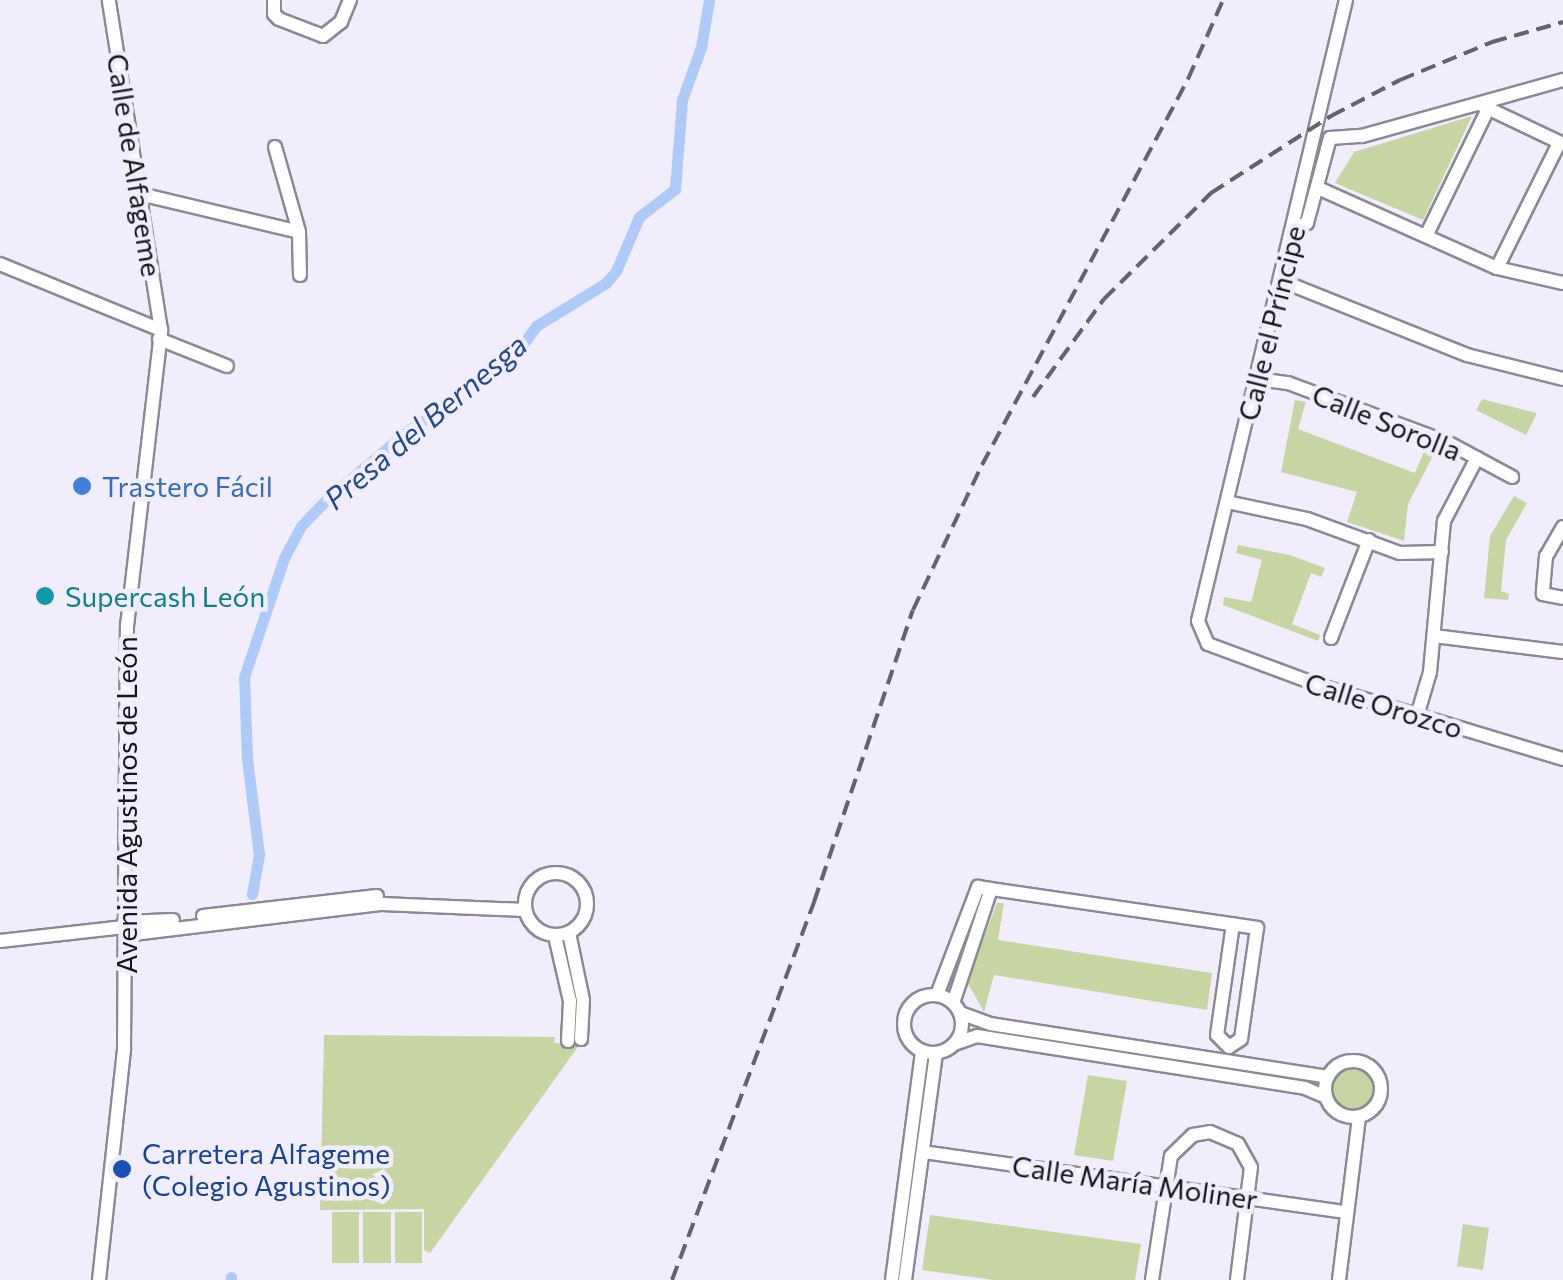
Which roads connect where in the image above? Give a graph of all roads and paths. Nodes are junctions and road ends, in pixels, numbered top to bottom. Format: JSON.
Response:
{"nodes":[{"id":1,"x":109,"y":0,"type":"edge"},
{"id":2,"x":350,"y":0,"type":"edge"},
{"id":3,"x":1346,"y":0,"type":"edge"},
{"id":4,"x":274,"y":7,"type":"edge"},
{"id":5,"x":1563,"y":80,"type":"edge"},
{"id":6,"x":1482,"y":106,"type":"junction"},
{"id":7,"x":1561,"y":144,"type":"edge"},
{"id":8,"x":275,"y":147,"type":"dead end"},
{"id":9,"x":1318,"y":188,"type":"junction"},
{"id":10,"x":140,"y":194,"type":"junction"},
{"id":11,"x":1295,"y":228,"type":"junction"},
{"id":12,"x":299,"y":232,"type":"junction"},
{"id":13,"x":1426,"y":236,"type":"junction"},
{"id":14,"x":0,"y":264,"type":"edge"},
{"id":15,"x":1497,"y":268,"type":"junction"},
{"id":16,"x":300,"y":275,"type":"dead end"},
{"id":17,"x":1282,"y":281,"type":"junction"},
{"id":18,"x":1563,"y":284,"type":"edge"},
{"id":19,"x":160,"y":335,"type":"junction"},
{"id":20,"x":227,"y":366,"type":"dead end"},
{"id":21,"x":1258,"y":379,"type":"junction"},
{"id":22,"x":1563,"y":379,"type":"edge"},
{"id":23,"x":1477,"y":458,"type":"junction"},
{"id":24,"x":1512,"y":478,"type":"dead end"},
{"id":25,"x":1227,"y":502,"type":"junction"},
{"id":26,"x":1563,"y":527,"type":"edge"},
{"id":27,"x":1369,"y":540,"type":"junction"},
{"id":28,"x":1442,"y":552,"type":"junction"},
{"id":29,"x":1563,"y":598,"type":"edge"},
{"id":30,"x":1434,"y":636,"type":"junction"},
{"id":31,"x":1331,"y":638,"type":"dead end"},
{"id":32,"x":1208,"y":644,"type":"joint"},
{"id":33,"x":1563,"y":652,"type":"edge"},
{"id":34,"x":1417,"y":716,"type":"junction"},
{"id":35,"x":1563,"y":758,"type":"edge"},
{"id":36,"x":991,"y":889,"type":"junction"},
{"id":37,"x":524,"y":906,"type":"junction"},
{"id":38,"x":1232,"y":924,"type":"junction"},
{"id":39,"x":124,"y":928,"type":"junction"},
{"id":40,"x":562,"y":935,"type":"junction"},
{"id":41,"x":0,"y":941,"type":"edge"},
{"id":42,"x":936,"y":995,"type":"junction"},
{"id":43,"x":956,"y":1008,"type":"junction"},
{"id":44,"x":574,"y":1040,"type":"dead end"},
{"id":45,"x":954,"y":1044,"type":"junction"},
{"id":46,"x":929,"y":1052,"type":"junction"},
{"id":47,"x":1328,"y":1078,"type":"junction"},
{"id":48,"x":1326,"y":1097,"type":"junction"},
{"id":49,"x":1359,"y":1116,"type":"junction"},
{"id":50,"x":923,"y":1152,"type":"junction"},
{"id":51,"x":1165,"y":1187,"type":"junction"},
{"id":52,"x":1249,"y":1198,"type":"junction"},
{"id":53,"x":1347,"y":1212,"type":"junction"},
{"id":54,"x":99,"y":1280,"type":"edge"},
{"id":55,"x":892,"y":1280,"type":"edge"},
{"id":56,"x":905,"y":1280,"type":"edge"},
{"id":57,"x":1152,"y":1280,"type":"edge"},
{"id":58,"x":1237,"y":1280,"type":"edge"},
{"id":59,"x":1339,"y":1280,"type":"edge"}],
"edges":[{"from":1,"to":10,"type":"street","name":"Calle de Alfageme"},
{"from":2,"to":4,"type":"street"},
{"from":3,"to":11,"type":"street","name":"Calle el Príncipe"},
{"from":5,"to":6,"type":"street"},
{"from":6,"to":7,"type":"street"},
{"from":6,"to":9,"type":"street"},
{"from":6,"to":13,"type":"street"},
{"from":7,"to":15,"type":"street"},
{"from":8,"to":12,"type":"street"},
{"from":9,"to":11,"type":"street"},
{"from":9,"to":13,"type":"street"},
{"from":10,"to":12,"type":"street"},
{"from":10,"to":19,"type":"street","name":"Calle de Alfageme"},
{"from":11,"to":17,"type":"street","name":"Calle el Príncipe"},
{"from":12,"to":16,"type":"street"},
{"from":13,"to":15,"type":"street"},
{"from":14,"to":19,"type":"street"},
{"from":15,"to":18,"type":"street"},
{"from":17,"to":21,"type":"street","name":"Calle el Príncipe"},
{"from":17,"to":22,"type":"street"},
{"from":19,"to":20,"type":"street"},
{"from":19,"to":39,"type":"street","name":"Avenida Agustinos de León"},
{"from":21,"to":23,"type":"street","name":"Calle Sorolla"},
{"from":21,"to":25,"type":"street","name":"Calle el Príncipe"},
{"from":23,"to":24,"type":"street","name":"Calle Sorolla"},
{"from":23,"to":28,"type":"street"},
{"from":25,"to":27,"type":"street"},
{"from":25,"to":32,"type":"street","name":"Calle el Príncipe"},
{"from":26,"to":29,"type":"street"},
{"from":27,"to":28,"type":"street"},
{"from":27,"to":31,"type":"street"},
{"from":28,"to":30,"type":"street"},
{"from":30,"to":33,"type":"street"},
{"from":30,"to":34,"type":"street"},
{"from":32,"to":34,"type":"street","name":"Calle Orozco"},
{"from":34,"to":35,"type":"street","name":"Calle Orozco"},
{"from":36,"to":38,"type":"street"},
{"from":36,"to":42,"type":"street"},
{"from":36,"to":43,"type":"street"},
{"from":37,"to":39,"type":"street"},
{"from":37,"to":40,"type":"street"},
{"from":37,"to":40,"type":"street"},
{"from":38,"to":38,"type":"street"},
{"from":39,"to":41,"type":"street"},
{"from":39,"to":54,"type":"street","name":"Avenida Agustinos de León"},
{"from":40,"to":44,"type":"street"},
{"from":42,"to":43,"type":"street"},
{"from":42,"to":46,"type":"street"},
{"from":43,"to":45,"type":"street"},
{"from":43,"to":47,"type":"street"},
{"from":45,"to":46,"type":"street"},
{"from":45,"to":48,"type":"street"},
{"from":46,"to":50,"type":"street"},
{"from":46,"to":55,"type":"street"},
{"from":47,"to":48,"type":"street"},
{"from":47,"to":49,"type":"street"},
{"from":48,"to":49,"type":"street"},
{"from":49,"to":53,"type":"street"},
{"from":50,"to":51,"type":"street","name":"Calle María Moliner"},
{"from":50,"to":56,"type":"street"},
{"from":51,"to":52,"type":"street","name":"Calle María Moliner"},
{"from":51,"to":52,"type":"street"},
{"from":51,"to":57,"type":"street"},
{"from":52,"to":53,"type":"street","name":"Calle María Moliner"},
{"from":52,"to":58,"type":"street"},
{"from":53,"to":59,"type":"street"}]}
